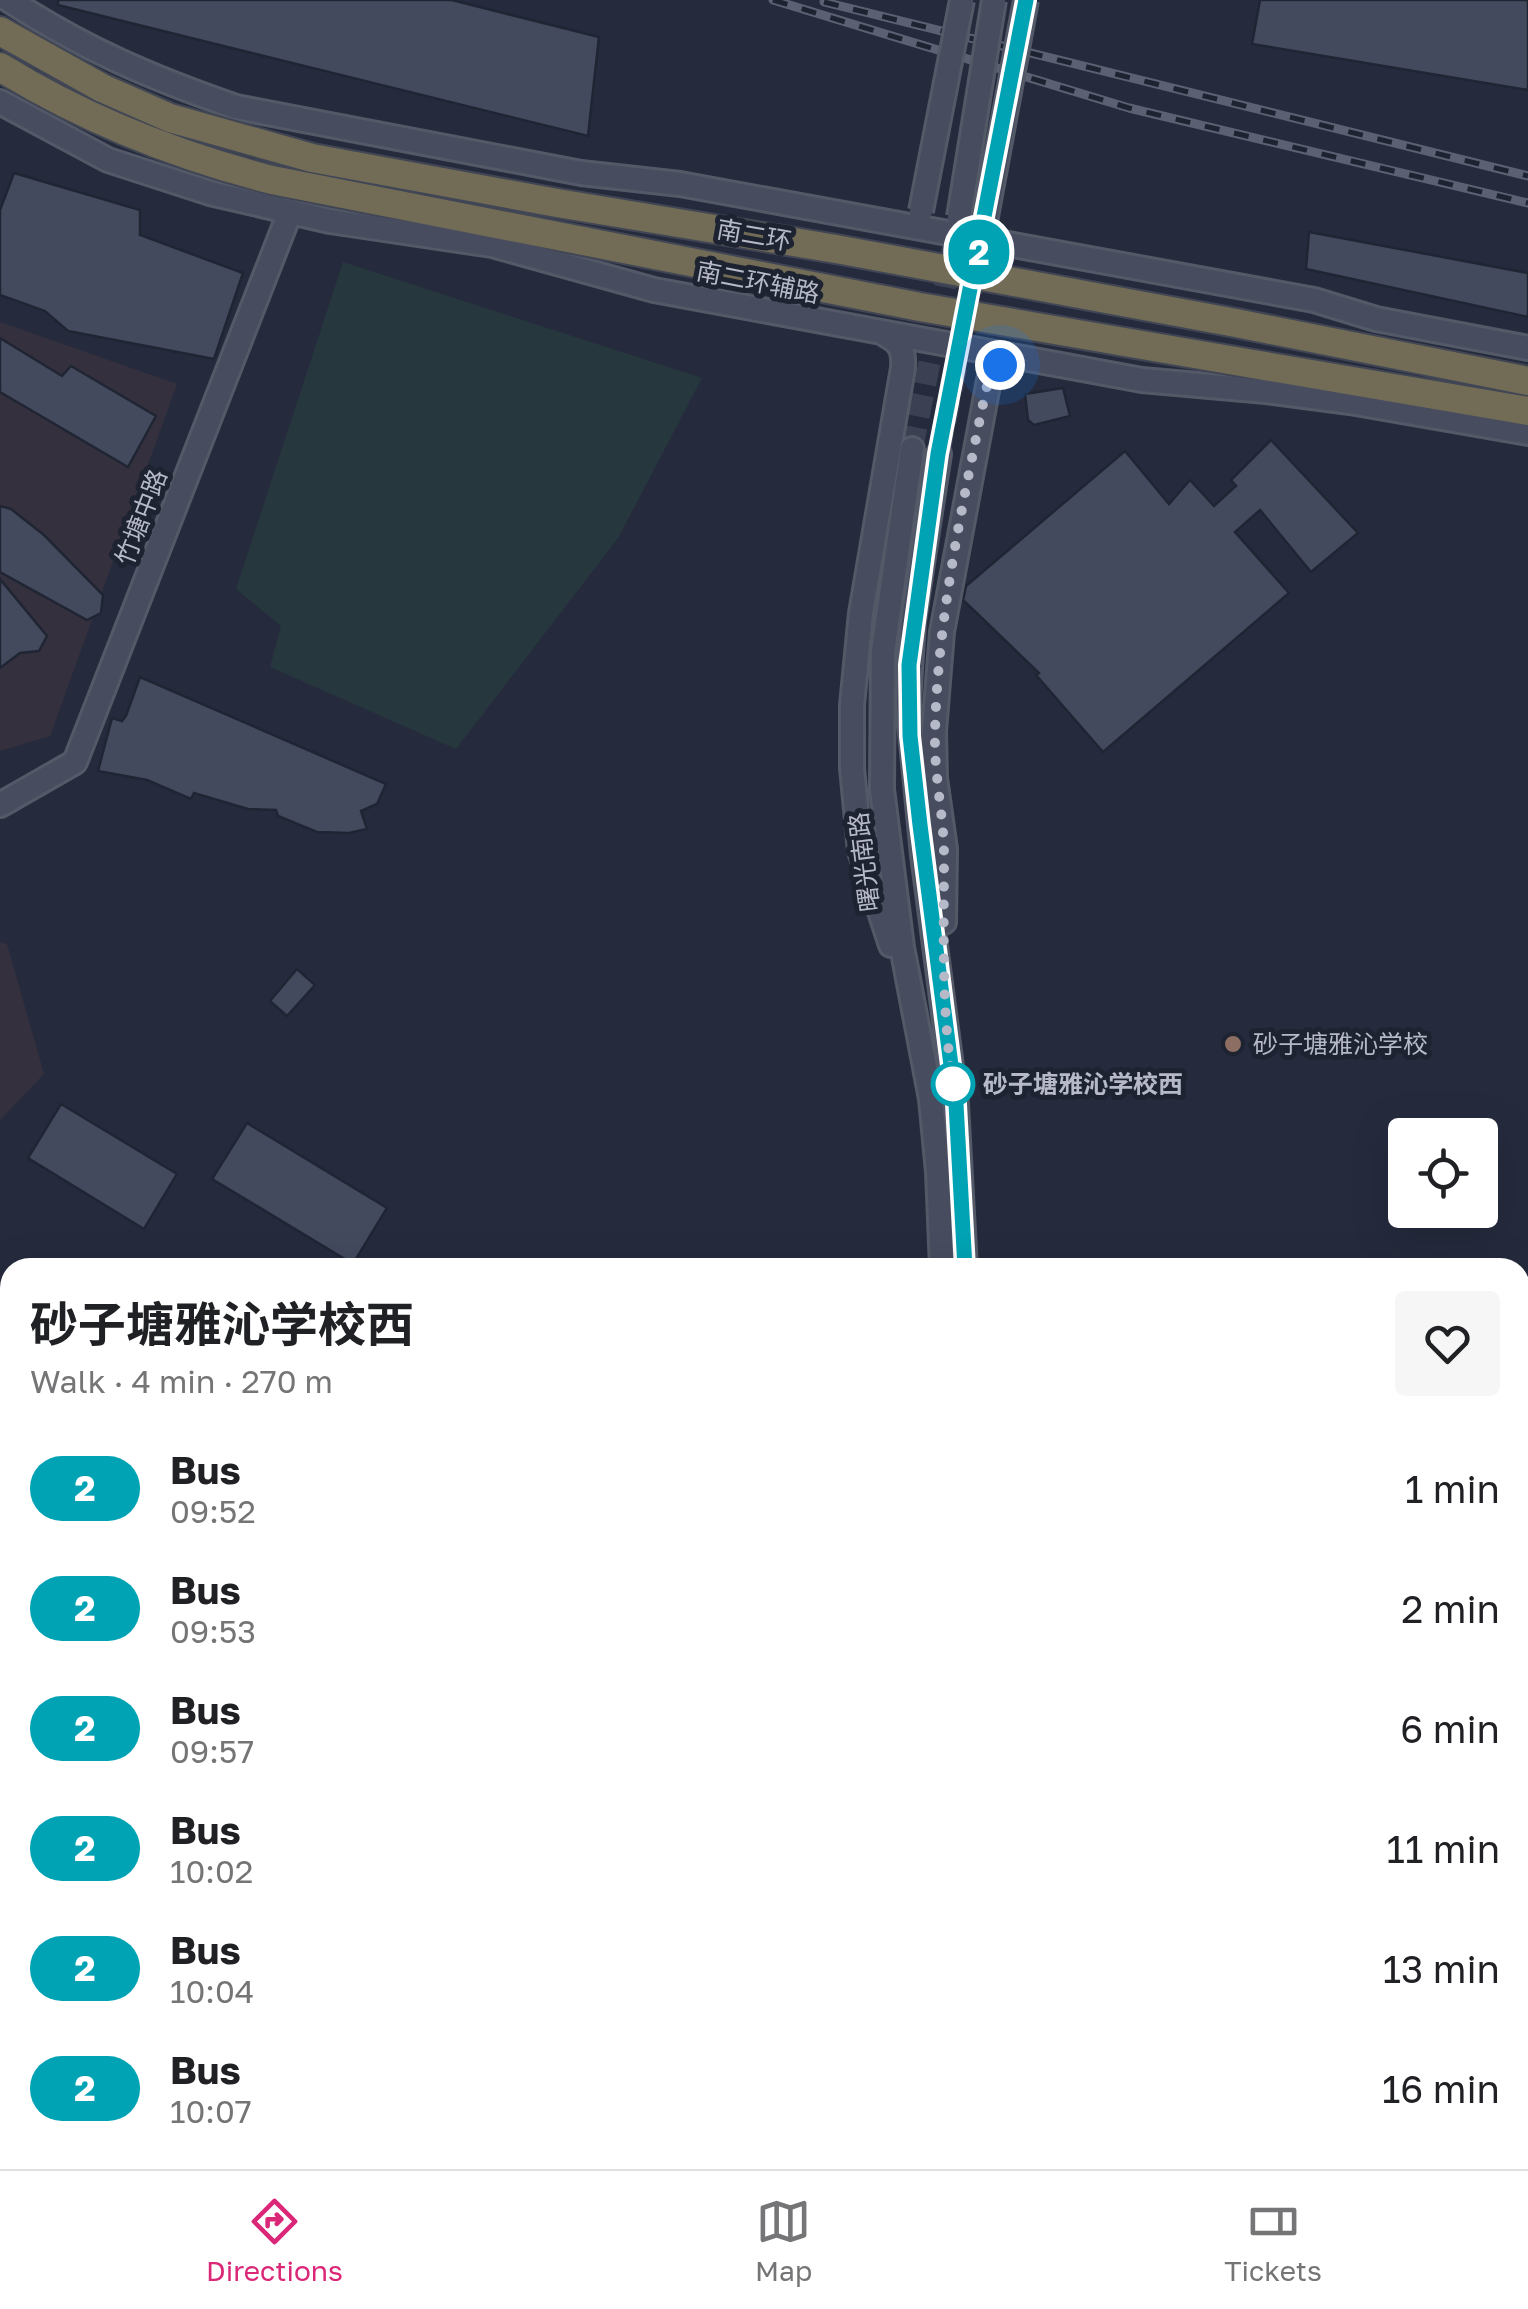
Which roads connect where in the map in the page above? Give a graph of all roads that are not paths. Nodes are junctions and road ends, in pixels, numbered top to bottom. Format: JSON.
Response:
{"nodes":[{"id":1,"x":9,"y":0,"type":"edge"},
{"id":2,"x":962,"y":0,"type":"edge"},
{"id":3,"x":994,"y":0,"type":"edge"},
{"id":4,"x":1026,"y":0,"type":"edge"},
{"id":5,"x":0,"y":31,"type":"edge"},
{"id":6,"x":0,"y":68,"type":"edge"},
{"id":7,"x":0,"y":102,"type":"edge"},
{"id":8,"x":290,"y":212,"type":"junction"},
{"id":9,"x":959,"y":217,"type":"tunnel mouth"},
{"id":10,"x":913,"y":219,"type":"junction"},
{"id":11,"x":984,"y":222,"type":"tunnel mouth"},
{"id":12,"x":882,"y":334,"type":"junction"},
{"id":13,"x":1528,"y":348,"type":"edge"},
{"id":14,"x":1022,"y":359,"type":"junction"},
{"id":15,"x":1528,"y":381,"type":"edge"},
{"id":16,"x":1528,"y":411,"type":"edge"},
{"id":17,"x":1528,"y":433,"type":"edge"},
{"id":18,"x":912,"y":450,"type":"tunnel mouth"},
{"id":19,"x":938,"y":454,"type":"tunnel mouth"},
{"id":20,"x":0,"y":805,"type":"edge"},
{"id":21,"x":943,"y":1005,"type":"junction"},
{"id":22,"x":912,"y":1007,"type":"junction"},
{"id":23,"x":942,"y":1258,"type":"edge"},
{"id":24,"x":964,"y":1258,"type":"edge"}],
"edges":[{"from":1,"to":10,"type":"main road"},
{"from":2,"to":10,"type":"main road","bridge":true},
{"from":3,"to":9,"type":"main road","bridge":true},
{"from":4,"to":11,"type":"main road","bridge":true},
{"from":5,"to":15,"type":"highway","name":"南二环"},
{"from":6,"to":16,"type":"highway","name":"南二环"},
{"from":7,"to":8,"type":"main road","name":"南二环辅路"},
{"from":8,"to":12,"type":"main road","name":"南二环辅路"},
{"from":8,"to":20,"type":"main road","name":"竹塘中路"},
{"from":10,"to":13,"type":"main road"},
{"from":12,"to":14,"type":"main road","name":"南二环辅路"},
{"from":12,"to":22,"type":"main road"},
{"from":14,"to":17,"type":"main road","name":"南二环辅路"},
{"from":14,"to":21,"type":"main road"},
{"from":18,"to":22,"type":"main road","name":"曙光南路"},
{"from":19,"to":21,"type":"main road"},
{"from":21,"to":24,"type":"main road"},
{"from":22,"to":23,"type":"main road","name":"曙光南路"}]}
